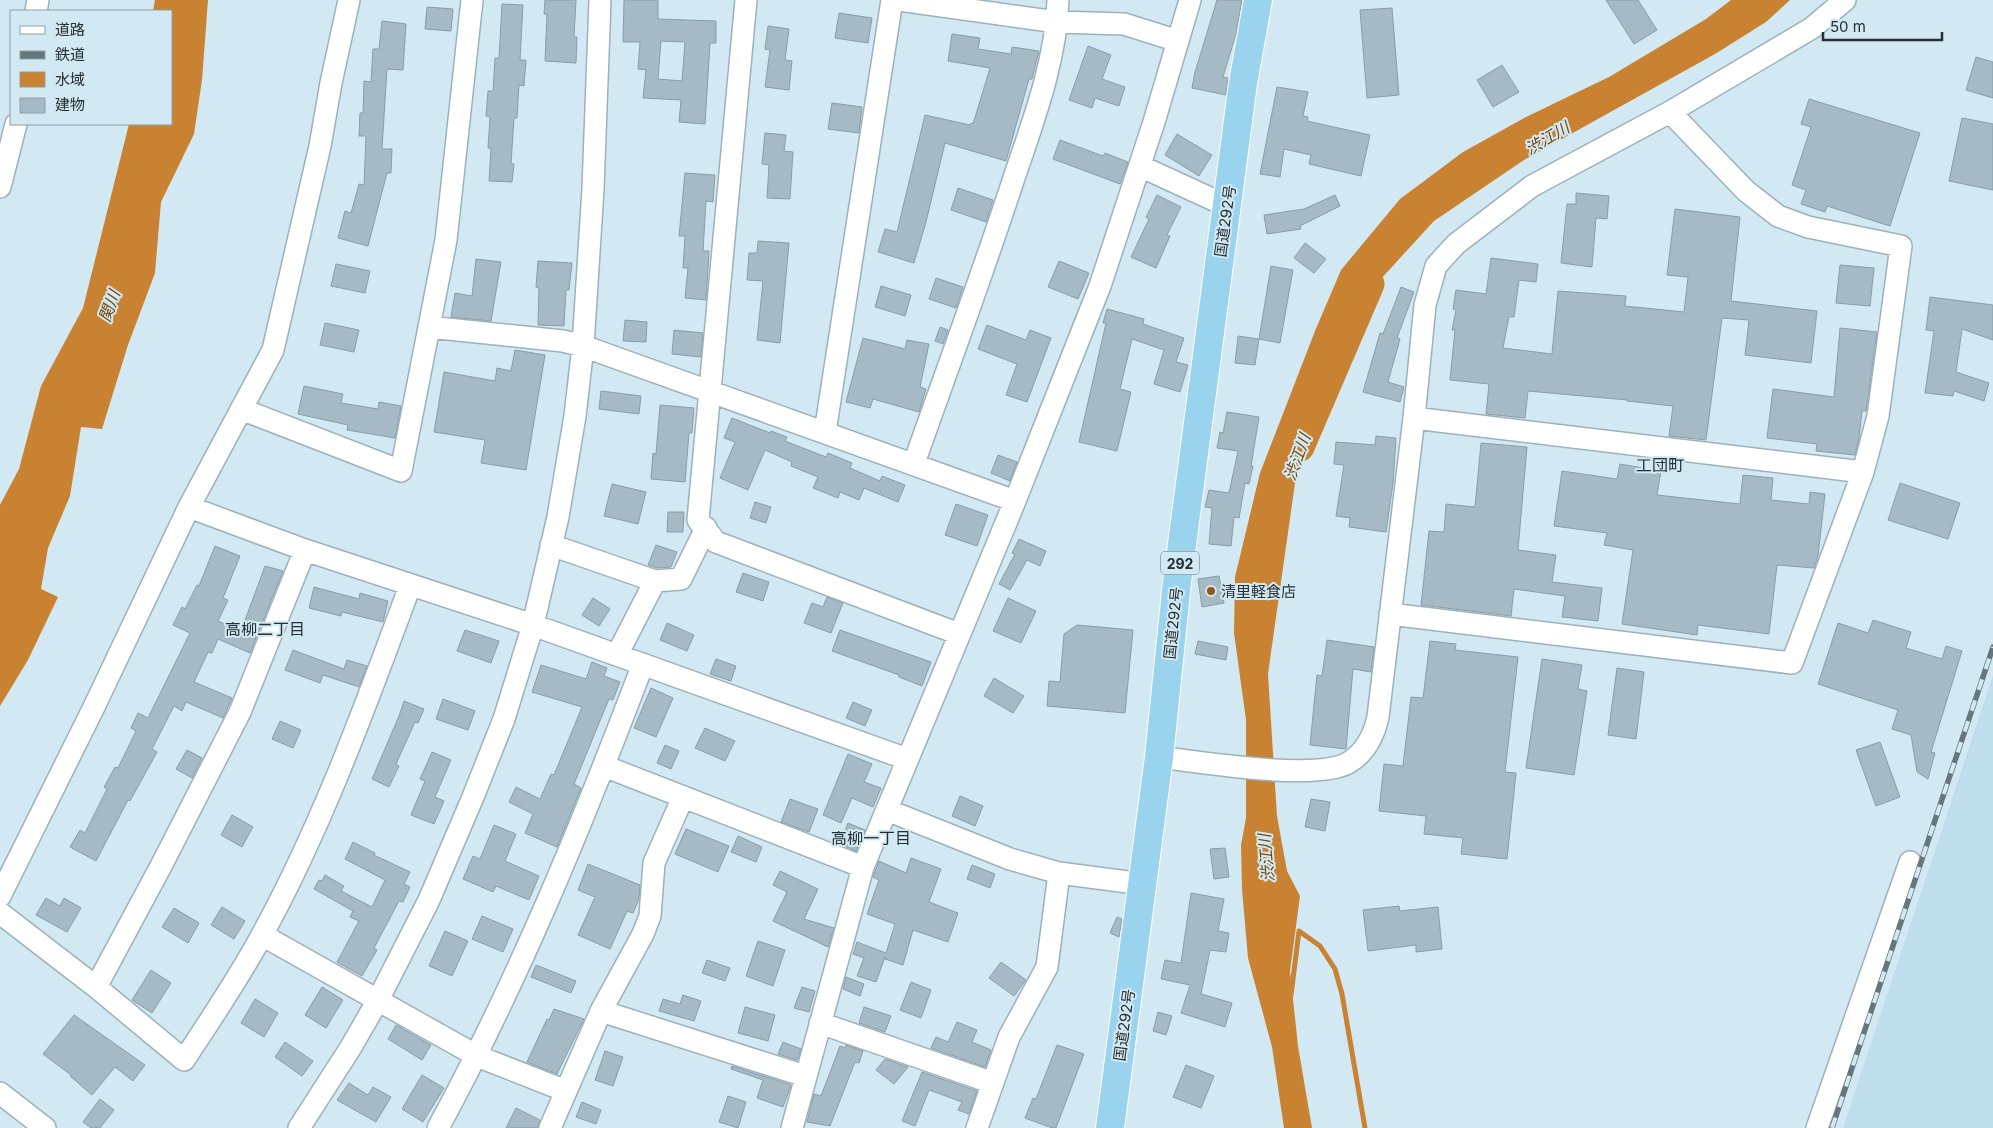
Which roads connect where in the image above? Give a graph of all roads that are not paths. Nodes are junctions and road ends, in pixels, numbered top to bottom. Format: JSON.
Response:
{"nodes":[{"id":1,"x":348,"y":0,"type":"edge"},
{"id":2,"x":472,"y":0,"type":"edge"},
{"id":3,"x":600,"y":0,"type":"edge"},
{"id":4,"x":746,"y":0,"type":"edge"},
{"id":5,"x":892,"y":0,"type":"edge"},
{"id":6,"x":899,"y":0,"type":"edge"},
{"id":7,"x":1058,"y":0,"type":"edge"},
{"id":8,"x":1190,"y":0,"type":"edge"},
{"id":9,"x":1258,"y":0,"type":"edge"},
{"id":10,"x":1845,"y":0,"type":"edge"},
{"id":11,"x":1058,"y":22,"type":"junction"},
{"id":12,"x":1178,"y":41,"type":"junction"},
{"id":13,"x":1670,"y":112,"type":"junction"},
{"id":14,"x":16,"y":125,"type":"edge"},
{"id":15,"x":1140,"y":166,"type":"junction"},
{"id":16,"x":0,"y":187,"type":"edge"},
{"id":17,"x":1227,"y":206,"type":"junction"},
{"id":18,"x":429,"y":327,"type":"junction"},
{"id":19,"x":583,"y":346,"type":"junction"},
{"id":20,"x":710,"y":391,"type":"junction"},
{"id":21,"x":241,"y":409,"type":"junction"},
{"id":22,"x":1414,"y":418,"type":"junction"},
{"id":23,"x":825,"y":432,"type":"junction"},
{"id":24,"x":914,"y":464,"type":"junction"},
{"id":25,"x":1863,"y":472,"type":"junction"},
{"id":26,"x":1015,"y":501,"type":"junction"},
{"id":27,"x":189,"y":507,"type":"junction"},
{"id":28,"x":706,"y":528,"type":"junction"},
{"id":29,"x":551,"y":545,"type":"junction"},
{"id":30,"x":305,"y":550,"type":"junction"},
{"id":31,"x":655,"y":581,"type":"junction"},
{"id":32,"x":410,"y":586,"type":"junction"},
{"id":33,"x":1390,"y":614,"type":"junction"},
{"id":34,"x":533,"y":625,"type":"junction"},
{"id":35,"x":960,"y":634,"type":"junction"},
{"id":36,"x":617,"y":655,"type":"junction"},
{"id":37,"x":643,"y":664,"type":"junction"},
{"id":38,"x":1159,"y":757,"type":"junction"},
{"id":39,"x":907,"y":760,"type":"junction"},
{"id":40,"x":604,"y":766,"type":"junction"},
{"id":41,"x":684,"y":797,"type":"junction"},
{"id":42,"x":887,"y":810,"type":"junction"},
{"id":43,"x":1910,"y":862,"type":"dead end"},
{"id":44,"x":863,"y":867,"type":"junction"},
{"id":45,"x":1059,"y":873,"type":"junction"},
{"id":46,"x":1143,"y":884,"type":"junction"},
{"id":47,"x":0,"y":896,"type":"edge"},
{"id":48,"x":0,"y":913,"type":"edge"},
{"id":49,"x":262,"y":935,"type":"junction"},
{"id":50,"x":96,"y":987,"type":"junction"},
{"id":51,"x":378,"y":1000,"type":"junction"},
{"id":52,"x":600,"y":1011,"type":"junction"},
{"id":53,"x":820,"y":1023,"type":"junction"},
{"id":54,"x":477,"y":1056,"type":"junction"},
{"id":55,"x":805,"y":1076,"type":"junction"},
{"id":56,"x":993,"y":1083,"type":"junction"},
{"id":57,"x":566,"y":1090,"type":"junction"},
{"id":58,"x":0,"y":1093,"type":"edge"},
{"id":59,"x":45,"y":1128,"type":"edge"},
{"id":60,"x":299,"y":1128,"type":"edge"},
{"id":61,"x":438,"y":1128,"type":"edge"},
{"id":62,"x":550,"y":1128,"type":"edge"},
{"id":63,"x":792,"y":1128,"type":"edge"},
{"id":64,"x":977,"y":1128,"type":"edge"},
{"id":65,"x":1110,"y":1128,"type":"edge"},
{"id":66,"x":1816,"y":1128,"type":"edge"}],
"edges":[{"from":1,"to":21,"type":"street"},
{"from":2,"to":18,"type":"street"},
{"from":3,"to":19,"type":"street"},
{"from":4,"to":20,"type":"street"},
{"from":5,"to":23,"type":"street"},
{"from":6,"to":11,"type":"street"},
{"from":7,"to":11,"type":"street"},
{"from":8,"to":12,"type":"street"},
{"from":9,"to":17,"type":"highway","name":"国道292号","number":"292"},
{"from":10,"to":13,"type":"street"},
{"from":11,"to":12,"type":"street"},
{"from":11,"to":24,"type":"street"},
{"from":12,"to":15,"type":"street"},
{"from":13,"to":22,"type":"street"},
{"from":13,"to":25,"type":"street"},
{"from":14,"to":16,"type":"street"},
{"from":15,"to":17,"type":"street"},
{"from":15,"to":26,"type":"street"},
{"from":17,"to":38,"type":"highway","name":"国道292号","number":"292"},
{"from":18,"to":19,"type":"street"},
{"from":18,"to":21,"type":"street"},
{"from":19,"to":20,"type":"street"},
{"from":19,"to":29,"type":"street"},
{"from":20,"to":23,"type":"street"},
{"from":20,"to":28,"type":"street"},
{"from":21,"to":27,"type":"street"},
{"from":22,"to":25,"type":"street"},
{"from":22,"to":33,"type":"street"},
{"from":23,"to":24,"type":"street"},
{"from":24,"to":26,"type":"street"},
{"from":25,"to":33,"type":"street"},
{"from":26,"to":35,"type":"street"},
{"from":27,"to":30,"type":"street"},
{"from":27,"to":47,"type":"street"},
{"from":28,"to":31,"type":"street"},
{"from":28,"to":35,"type":"street"},
{"from":29,"to":31,"type":"street"},
{"from":29,"to":34,"type":"street"},
{"from":30,"to":32,"type":"street"},
{"from":30,"to":50,"type":"street"},
{"from":31,"to":36,"type":"street"},
{"from":32,"to":34,"type":"street"},
{"from":32,"to":49,"type":"street"},
{"from":33,"to":38,"type":"street"},
{"from":34,"to":36,"type":"street"},
{"from":34,"to":51,"type":"street"},
{"from":35,"to":39,"type":"street"},
{"from":36,"to":37,"type":"street"},
{"from":37,"to":39,"type":"street"},
{"from":37,"to":40,"type":"street"},
{"from":38,"to":46,"type":"highway","name":"国道292号","number":"292"},
{"from":39,"to":42,"type":"street"},
{"from":40,"to":41,"type":"street"},
{"from":40,"to":54,"type":"street"},
{"from":41,"to":44,"type":"street"},
{"from":41,"to":52,"type":"street"},
{"from":42,"to":44,"type":"street"},
{"from":42,"to":45,"type":"street"},
{"from":43,"to":66,"type":"street"},
{"from":44,"to":53,"type":"street"},
{"from":45,"to":46,"type":"street"},
{"from":45,"to":56,"type":"street"},
{"from":46,"to":65,"type":"highway","name":"国道292号","number":"292"},
{"from":48,"to":50,"type":"street"},
{"from":49,"to":50,"type":"street"},
{"from":49,"to":51,"type":"street"},
{"from":51,"to":54,"type":"street"},
{"from":51,"to":60,"type":"street"},
{"from":52,"to":55,"type":"street"},
{"from":52,"to":57,"type":"street"},
{"from":53,"to":55,"type":"street"},
{"from":53,"to":56,"type":"street"},
{"from":54,"to":57,"type":"street"},
{"from":54,"to":61,"type":"street"},
{"from":55,"to":63,"type":"street"},
{"from":56,"to":64,"type":"street"},
{"from":57,"to":62,"type":"street"},
{"from":58,"to":59,"type":"street"}]}
